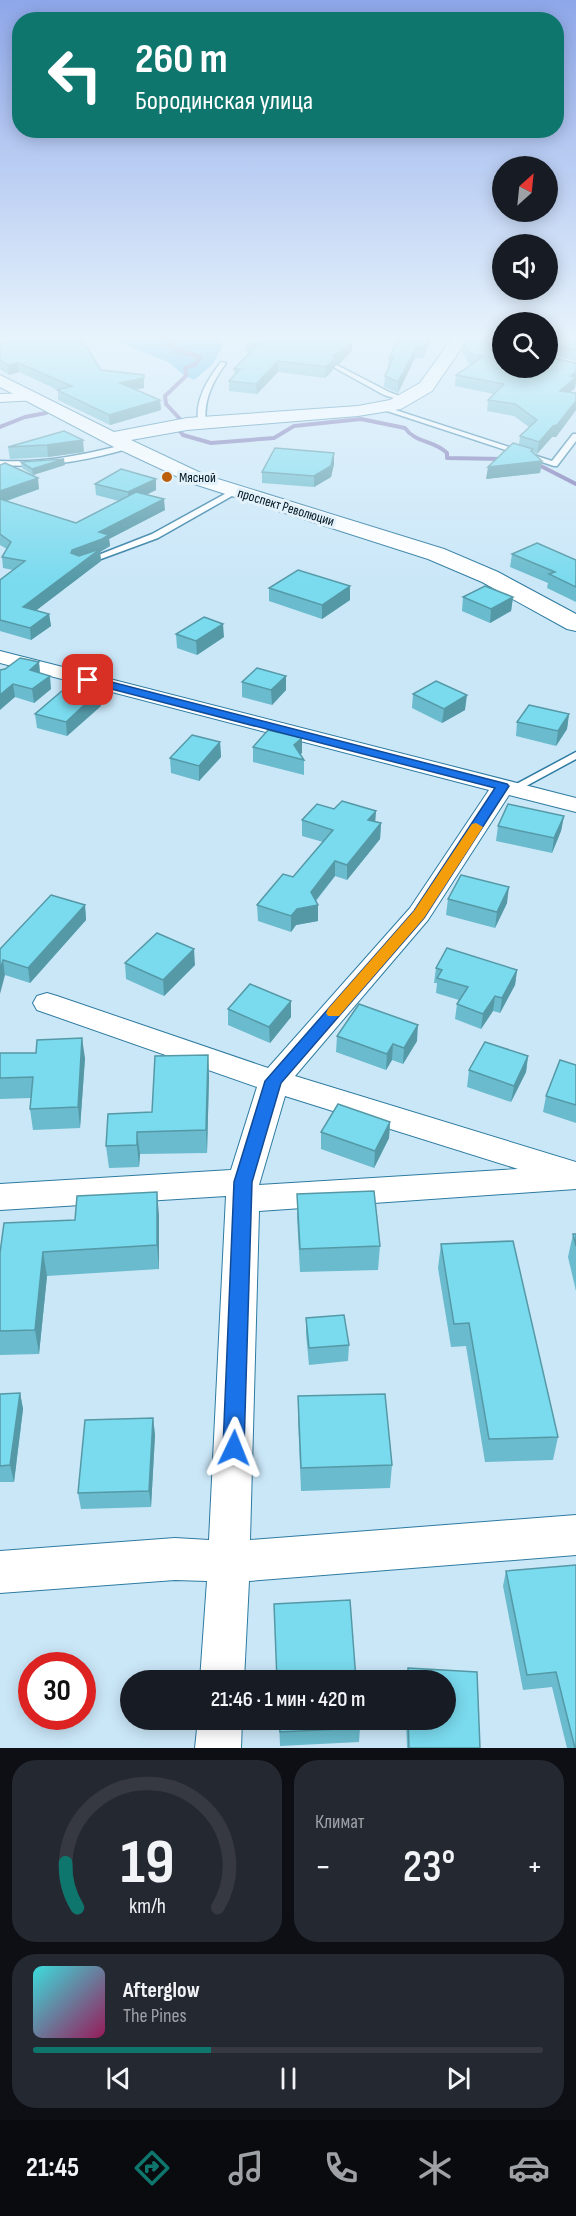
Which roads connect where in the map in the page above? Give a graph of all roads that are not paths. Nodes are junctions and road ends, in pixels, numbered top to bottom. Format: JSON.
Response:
{"nodes":[{"id":1,"x":74,"y":419,"type":"edge"},
{"id":2,"x":199,"y":419,"type":"edge"},
{"id":3,"x":259,"y":419,"type":"edge"},
{"id":4,"x":415,"y":419,"type":"edge"},
{"id":5,"x":195,"y":424,"type":"junction"},
{"id":6,"x":576,"y":436,"type":"edge"},
{"id":7,"x":119,"y":442,"type":"junction"},
{"id":8,"x":0,"y":463,"type":"edge"},
{"id":9,"x":235,"y":492,"type":"junction"},
{"id":10,"x":78,"y":564,"type":"edge"},
{"id":11,"x":576,"y":624,"type":"edge"},
{"id":12,"x":8,"y":664,"type":"edge"},
{"id":13,"x":576,"y":755,"type":"edge"},
{"id":14,"x":508,"y":788,"type":"junction"},
{"id":15,"x":576,"y":805,"type":"edge"},
{"id":16,"x":47,"y":1003,"type":"dead end"},
{"id":17,"x":273,"y":1081,"type":"junction"},
{"id":18,"x":576,"y":1177,"type":"edge"},
{"id":19,"x":243,"y":1190,"type":"junction"},
{"id":20,"x":0,"y":1197,"type":"edge"},
{"id":21,"x":576,"y":1536,"type":"edge"},
{"id":22,"x":229,"y":1562,"type":"junction"},
{"id":23,"x":0,"y":1572,"type":"edge"},
{"id":24,"x":223,"y":1670,"type":"edge"},
{"id":25,"x":220,"y":1730,"type":"edge"},
{"id":26,"x":219,"y":1748,"type":"edge"}],
"edges":[{"from":1,"to":7,"type":"street","name":"проспект Революции"},
{"from":2,"to":5,"type":"lane"},
{"from":3,"to":5,"type":"street"},
{"from":4,"to":6,"type":"lane"},
{"from":5,"to":7,"type":"street"},
{"from":7,"to":8,"type":"lane"},
{"from":7,"to":9,"type":"street","name":"проспект Революции"},
{"from":9,"to":10,"type":"lane"},
{"from":9,"to":11,"type":"street","name":"проспект Революции"},
{"from":12,"to":14,"type":"street"},
{"from":13,"to":14,"type":"lane"},
{"from":14,"to":15,"type":"street"},
{"from":14,"to":17,"type":"street"},
{"from":16,"to":17,"type":"street"},
{"from":17,"to":18,"type":"street"},
{"from":17,"to":19,"type":"street"},
{"from":18,"to":19,"type":"street"},
{"from":19,"to":20,"type":"street"},
{"from":19,"to":22,"type":"street"},
{"from":21,"to":22,"type":"street"},
{"from":22,"to":23,"type":"street"},
{"from":22,"to":24,"type":"street"},
{"from":25,"to":26,"type":"street"}]}
